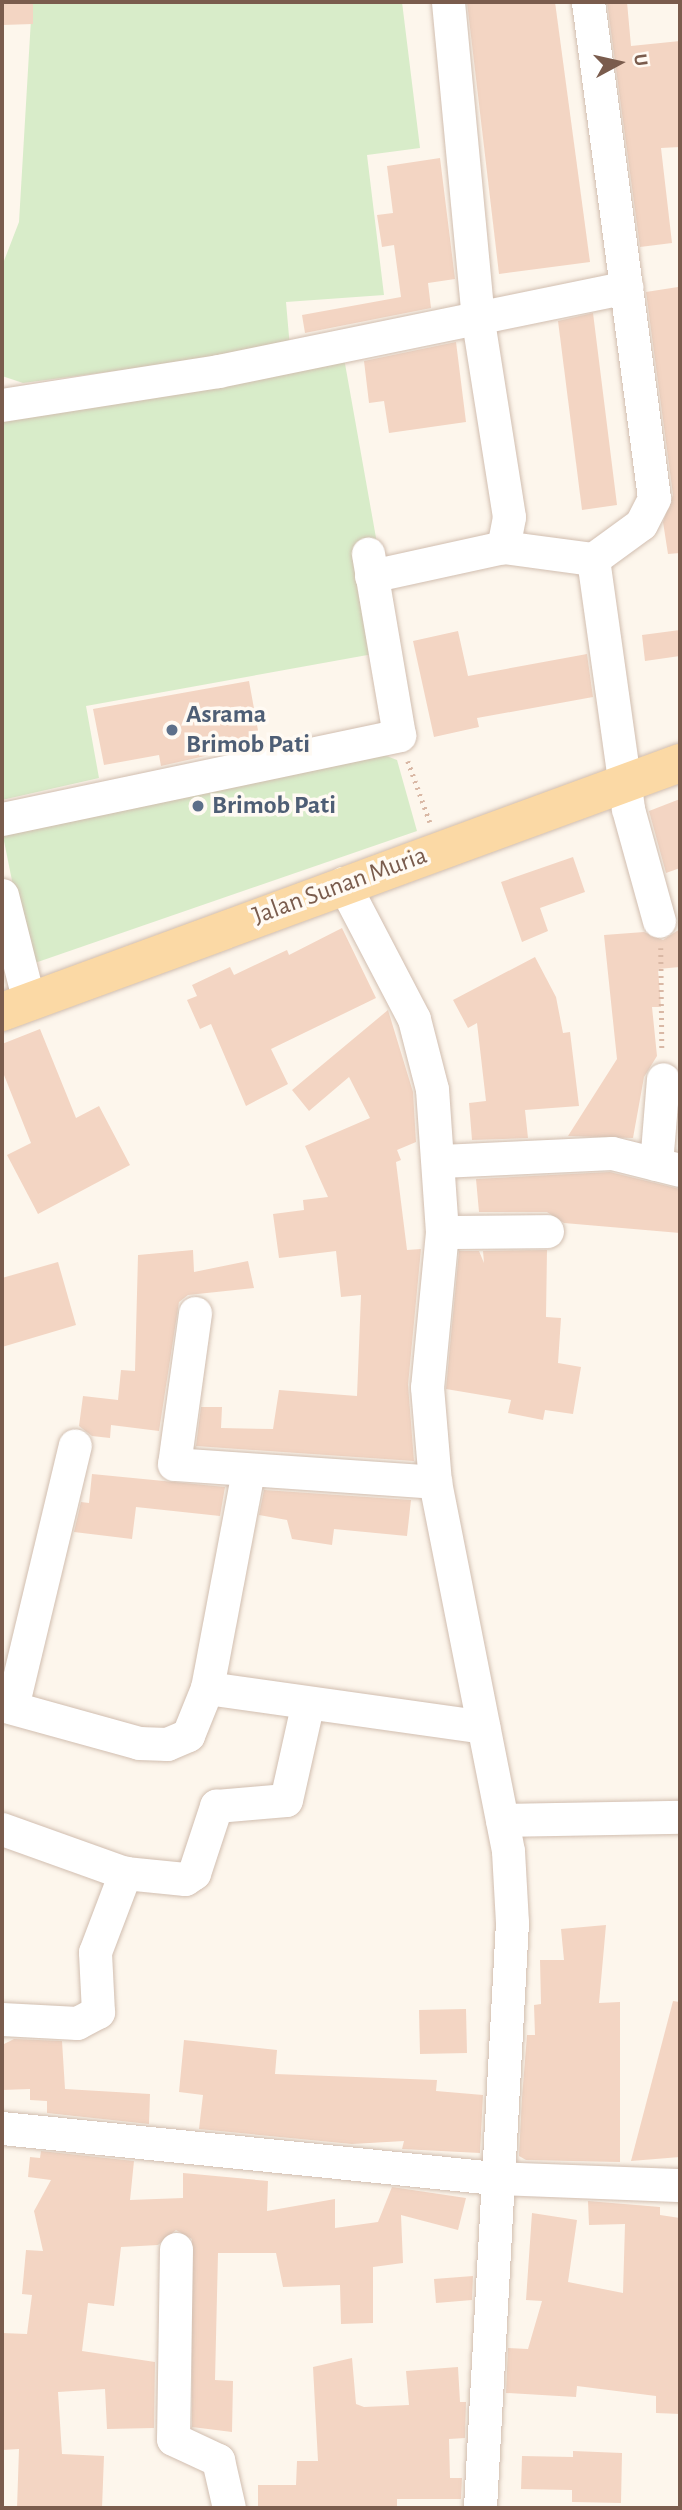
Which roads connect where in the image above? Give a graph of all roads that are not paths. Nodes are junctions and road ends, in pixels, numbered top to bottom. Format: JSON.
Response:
{"nodes":[{"id":1,"x":448,"y":2,"type":"edge"},
{"id":2,"x":588,"y":2,"type":"edge"},
{"id":3,"x":626,"y":287,"type":"junction"},
{"id":4,"x":478,"y":321,"type":"junction"},
{"id":5,"x":2,"y":405,"type":"edge"},
{"id":6,"x":503,"y":547,"type":"junction"},
{"id":7,"x":593,"y":559,"type":"junction"},
{"id":8,"x":680,"y":763,"type":"edge"},
{"id":9,"x":625,"y":783,"type":"junction"},
{"id":10,"x":2,"y":819,"type":"edge"},
{"id":11,"x":343,"y":883,"type":"junction"},
{"id":12,"x":2,"y":895,"type":"edge"},
{"id":13,"x":659,"y":920,"type":"road end"},
{"id":14,"x":15,"y":1007,"type":"edge"},
{"id":15,"x":663,"y":1079,"type":"road end"},
{"id":16,"x":441,"y":1161,"type":"junction"},
{"id":17,"x":668,"y":1167,"type":"edge"},
{"id":18,"x":547,"y":1231,"type":"dead end"},
{"id":19,"x":442,"y":1232,"type":"junction"},
{"id":20,"x":195,"y":1313,"type":"dead end"},
{"id":21,"x":75,"y":1445,"type":"dead end"},
{"id":22,"x":248,"y":1471,"type":"junction"},
{"id":23,"x":435,"y":1482,"type":"junction"},
{"id":24,"x":207,"y":1688,"type":"junction"},
{"id":25,"x":7,"y":1706,"type":"edge"},
{"id":26,"x":307,"y":1706,"type":"junction"},
{"id":27,"x":482,"y":1727,"type":"junction"},
{"id":28,"x":680,"y":1817,"type":"edge"},
{"id":29,"x":502,"y":1820,"type":"junction"},
{"id":30,"x":2,"y":1829,"type":"edge"},
{"id":31,"x":125,"y":1873,"type":"junction"},
{"id":32,"x":2,"y":2019,"type":"edge"},
{"id":33,"x":2,"y":2128,"type":"edge"},
{"id":34,"x":496,"y":2178,"type":"junction"},
{"id":35,"x":680,"y":2185,"type":"edge"},
{"id":36,"x":176,"y":2249,"type":"dead end"},
{"id":37,"x":229,"y":2508,"type":"edge"},
{"id":38,"x":480,"y":2508,"type":"edge"}],
"edges":[{"from":1,"to":4,"type":"street"},
{"from":2,"to":3,"type":"street"},
{"from":3,"to":4,"type":"street"},
{"from":3,"to":7,"type":"street"},
{"from":4,"to":5,"type":"street"},
{"from":4,"to":6,"type":"street"},
{"from":6,"to":7,"type":"street"},
{"from":6,"to":10,"type":"street"},
{"from":7,"to":9,"type":"street"},
{"from":8,"to":9,"type":"main road","name":"Jalan Sunan Muria"},
{"from":9,"to":11,"type":"main road","name":"Jalan Sunan Muria"},
{"from":9,"to":13,"type":"street"},
{"from":11,"to":14,"type":"main road","name":"Jalan Sunan Muria"},
{"from":11,"to":16,"type":"street"},
{"from":12,"to":14,"type":"street"},
{"from":15,"to":17,"type":"street"},
{"from":16,"to":17,"type":"street"},
{"from":16,"to":19,"type":"street"},
{"from":18,"to":19,"type":"street"},
{"from":19,"to":23,"type":"street"},
{"from":20,"to":22,"type":"street"},
{"from":21,"to":25,"type":"street"},
{"from":22,"to":23,"type":"street"},
{"from":22,"to":24,"type":"street"},
{"from":23,"to":27,"type":"street"},
{"from":24,"to":25,"type":"street"},
{"from":24,"to":26,"type":"street"},
{"from":26,"to":27,"type":"street"},
{"from":26,"to":31,"type":"street"},
{"from":27,"to":29,"type":"street"},
{"from":28,"to":29,"type":"street"},
{"from":29,"to":34,"type":"street"},
{"from":30,"to":31,"type":"street"},
{"from":31,"to":32,"type":"street"},
{"from":33,"to":34,"type":"street"},
{"from":34,"to":35,"type":"street"},
{"from":34,"to":38,"type":"street"},
{"from":36,"to":37,"type":"street"}]}
